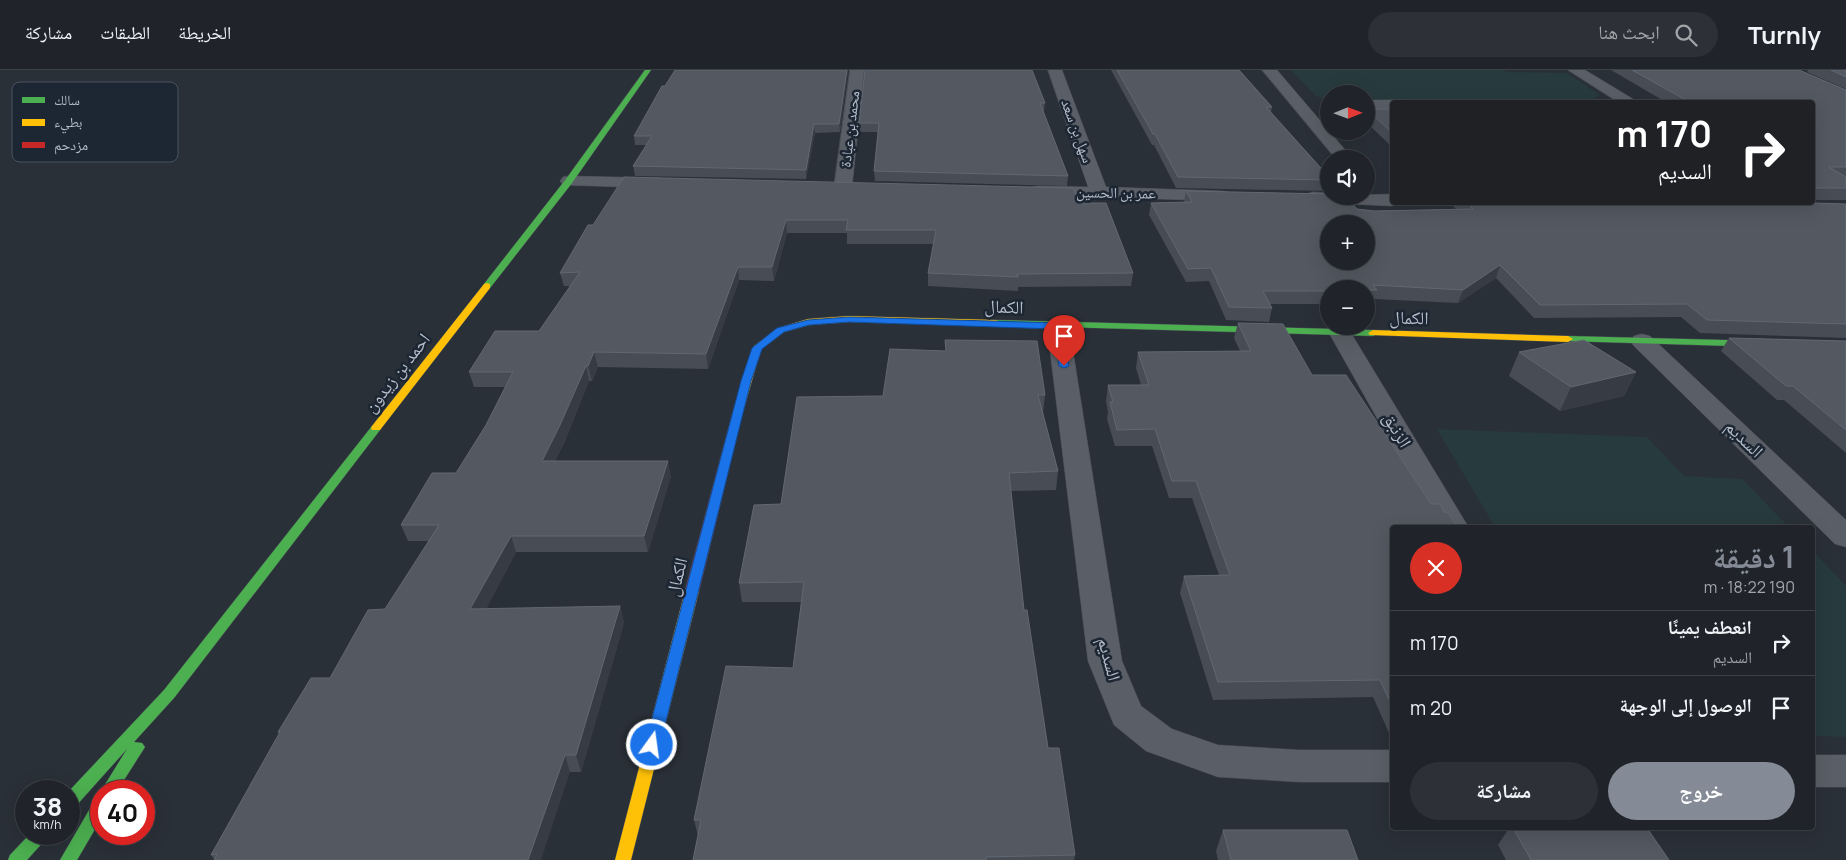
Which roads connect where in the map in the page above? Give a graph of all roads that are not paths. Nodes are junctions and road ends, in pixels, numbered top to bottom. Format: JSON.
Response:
{"nodes":[{"id":1,"x":648,"y":70,"type":"edge"},
{"id":2,"x":857,"y":70,"type":"edge"},
{"id":3,"x":1054,"y":70,"type":"edge"},
{"id":4,"x":1269,"y":70,"type":"edge"},
{"id":5,"x":1575,"y":70,"type":"edge"},
{"id":6,"x":1625,"y":100,"type":"edge"},
{"id":7,"x":1319,"y":105,"type":"dead end"},
{"id":8,"x":1375,"y":105,"type":"edge"},
{"id":9,"x":1390,"y":105,"type":"edge"},
{"id":10,"x":1300,"y":106,"type":"junction"},
{"id":11,"x":1337,"y":150,"type":"edge"},
{"id":12,"x":569,"y":181,"type":"junction"},
{"id":13,"x":677,"y":184,"type":"edge"},
{"id":14,"x":824,"y":187,"type":"edge"},
{"id":15,"x":843,"y":187,"type":"junction"},
{"id":16,"x":863,"y":188,"type":"edge"},
{"id":17,"x":1020,"y":191,"type":"edge"},
{"id":18,"x":1099,"y":192,"type":"junction"},
{"id":19,"x":1375,"y":192,"type":"edge"},
{"id":20,"x":1244,"y":196,"type":"edge"},
{"id":21,"x":1292,"y":198,"type":"edge"},
{"id":22,"x":1386,"y":200,"type":"edge"},
{"id":23,"x":1058,"y":326,"type":"junction"},
{"id":24,"x":1320,"y":333,"type":"edge"},
{"id":25,"x":1375,"y":334,"type":"edge"},
{"id":26,"x":1341,"y":335,"type":"edge"},
{"id":27,"x":1642,"y":341,"type":"junction"},
{"id":28,"x":1778,"y":344,"type":"edge"},
{"id":29,"x":1452,"y":525,"type":"edge"},
{"id":30,"x":1846,"y":537,"type":"edge"},
{"id":31,"x":169,"y":694,"type":"junction"},
{"id":32,"x":1390,"y":766,"type":"edge"},
{"id":33,"x":1815,"y":771,"type":"edge"},
{"id":34,"x":1846,"y":771,"type":"edge"},
{"id":35,"x":117,"y":780,"type":"edge"},
{"id":36,"x":80,"y":790,"type":"edge"},
{"id":37,"x":90,"y":823,"type":"edge"},
{"id":38,"x":30,"y":845,"type":"edge"},
{"id":39,"x":16,"y":860,"type":"edge"},
{"id":40,"x":68,"y":860,"type":"edge"},
{"id":41,"x":623,"y":860,"type":"edge"}],
"edges":[{"from":1,"to":12,"type":"street","name":"احمد بن زيدون"},
{"from":2,"to":15,"type":"street","name":"محمد بن عبادة"},
{"from":3,"to":18,"type":"street","name":"سهل بن سعد"},
{"from":4,"to":10,"type":"street"},
{"from":5,"to":6,"type":"street"},
{"from":7,"to":10,"type":"street"},
{"from":8,"to":9,"type":"street"},
{"from":10,"to":11,"type":"street"},
{"from":12,"to":13,"type":"street"},
{"from":12,"to":31,"type":"street","name":"احمد بن زيدون"},
{"from":14,"to":15,"type":"street"},
{"from":15,"to":16,"type":"street"},
{"from":17,"to":18,"type":"street","name":"عمر بن الحسين"},
{"from":18,"to":20,"type":"street","name":"عمر بن الحسين"},
{"from":19,"to":22,"type":"street"},
{"from":21,"to":22,"type":"street"},
{"from":23,"to":24,"type":"street","name":"الكمال"},
{"from":23,"to":32,"type":"street","name":"السديم"},
{"from":23,"to":41,"type":"street","name":"الكمال"},
{"from":25,"to":27,"type":"street","name":"الكمال"},
{"from":26,"to":29,"type":"street","name":"الزنبق"},
{"from":27,"to":28,"type":"street","name":"الكمال"},
{"from":27,"to":30,"type":"street","name":"السديم"},
{"from":31,"to":35,"type":"street","name":"احمد بن زيدون"},
{"from":31,"to":36,"type":"street","name":"احمد بن زيدون"},
{"from":33,"to":34,"type":"street"},
{"from":37,"to":40,"type":"street"},
{"from":38,"to":39,"type":"street"}]}
